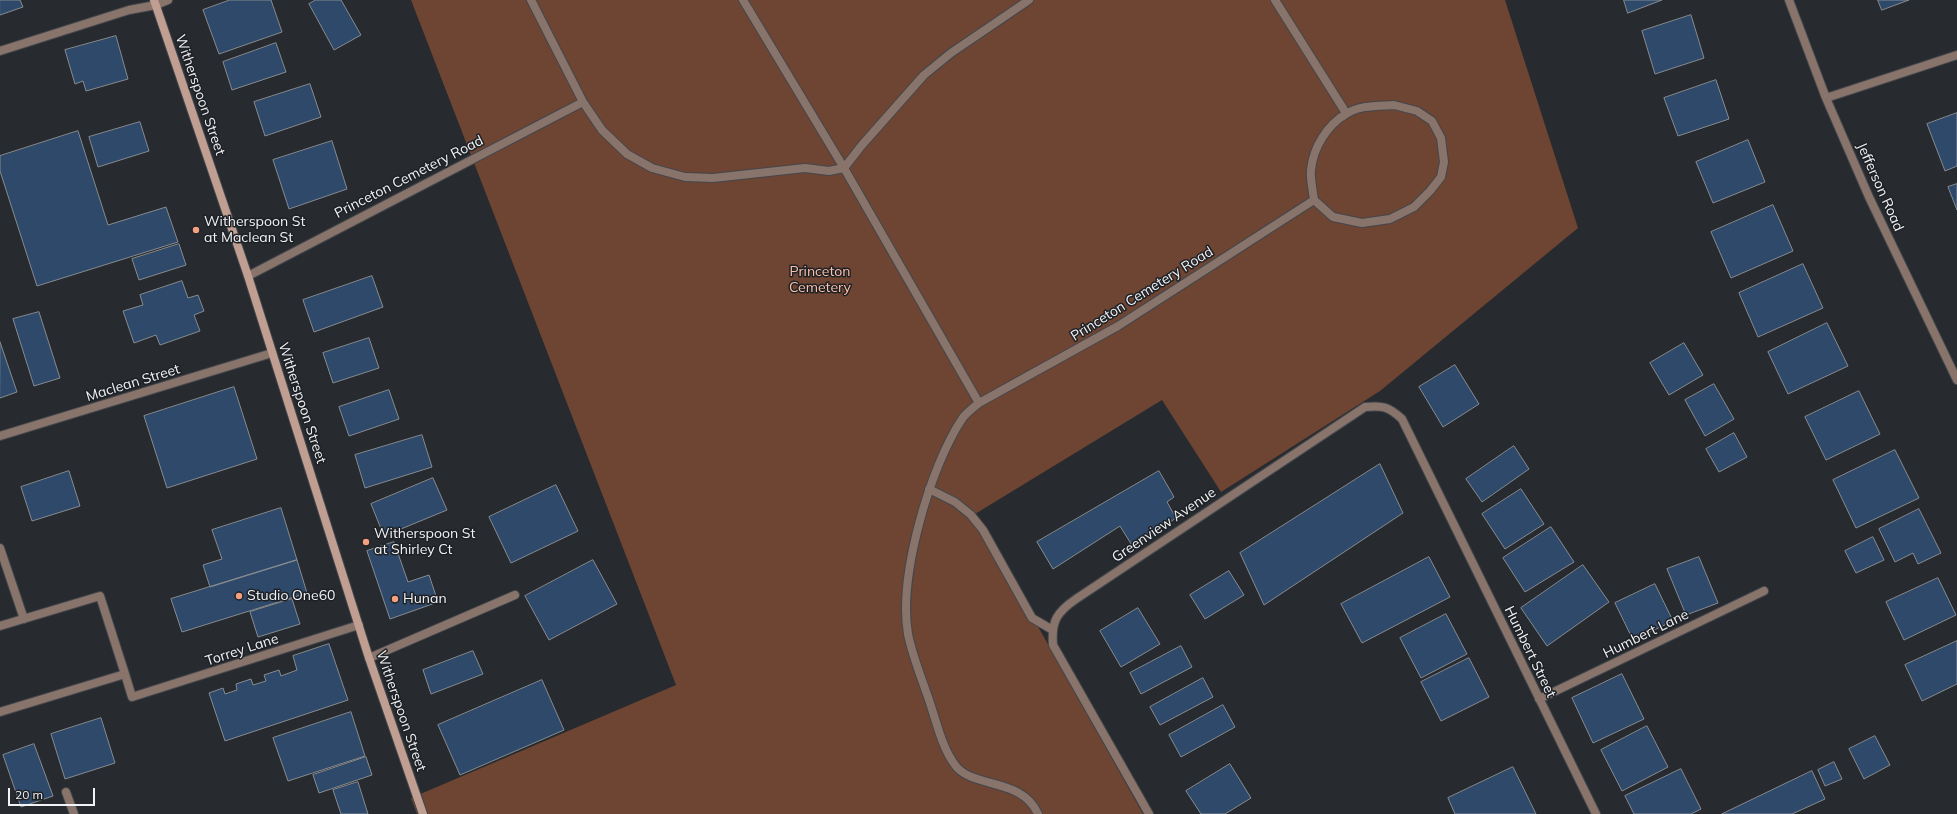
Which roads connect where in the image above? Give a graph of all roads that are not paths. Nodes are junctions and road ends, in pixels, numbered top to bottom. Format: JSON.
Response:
{"nodes":[{"id":1,"x":168,"y":0,"type":"edge"},
{"id":2,"x":531,"y":0,"type":"edge"},
{"id":3,"x":743,"y":0,"type":"edge"},
{"id":4,"x":1029,"y":0,"type":"edge"},
{"id":5,"x":1275,"y":0,"type":"edge"},
{"id":6,"x":1789,"y":0,"type":"edge"},
{"id":7,"x":155,"y":2,"type":"edge"},
{"id":8,"x":0,"y":51,"type":"edge"},
{"id":9,"x":1957,"y":55,"type":"edge"},
{"id":10,"x":1826,"y":98,"type":"junction"},
{"id":11,"x":583,"y":102,"type":"junction"},
{"id":12,"x":1346,"y":113,"type":"junction"},
{"id":13,"x":844,"y":168,"type":"junction"},
{"id":14,"x":1314,"y":200,"type":"junction"},
{"id":15,"x":248,"y":276,"type":"junction"},
{"id":16,"x":272,"y":353,"type":"junction"},
{"id":17,"x":1957,"y":380,"type":"edge"},
{"id":18,"x":979,"y":403,"type":"junction"},
{"id":19,"x":0,"y":436,"type":"edge"},
{"id":20,"x":929,"y":490,"type":"junction"},
{"id":21,"x":1442,"y":500,"type":"joint"},
{"id":22,"x":0,"y":548,"type":"edge"},
{"id":23,"x":1764,"y":591,"type":"dead end"},
{"id":24,"x":514,"y":595,"type":"dead end"},
{"id":25,"x":24,"y":619,"type":"junction"},
{"id":26,"x":359,"y":625,"type":"junction"},
{"id":27,"x":0,"y":626,"type":"edge"},
{"id":28,"x":1051,"y":629,"type":"junction"},
{"id":29,"x":369,"y":658,"type":"junction"},
{"id":30,"x":125,"y":674,"type":"junction"},
{"id":31,"x":1539,"y":699,"type":"junction"},
{"id":32,"x":0,"y":712,"type":"edge"},
{"id":33,"x":66,"y":792,"type":"dead end"},
{"id":34,"x":74,"y":814,"type":"edge"},
{"id":35,"x":422,"y":814,"type":"edge"},
{"id":36,"x":1038,"y":814,"type":"edge"},
{"id":37,"x":1149,"y":814,"type":"edge"},
{"id":38,"x":1596,"y":814,"type":"edge"}],
"edges":[{"from":1,"to":7,"type":"street"},
{"from":2,"to":11,"type":"street"},
{"from":3,"to":13,"type":"street"},
{"from":4,"to":13,"type":"street"},
{"from":5,"to":12,"type":"street"},
{"from":6,"to":10,"type":"street","name":"Jefferson Road"},
{"from":7,"to":8,"type":"street"},
{"from":7,"to":15,"type":"street","name":"Witherspoon Street"},
{"from":9,"to":10,"type":"street"},
{"from":10,"to":17,"type":"street","name":"Jefferson Road"},
{"from":11,"to":13,"type":"street"},
{"from":11,"to":15,"type":"street","name":"Princeton Cemetery Road"},
{"from":12,"to":14,"type":"street"},
{"from":12,"to":14,"type":"street"},
{"from":13,"to":18,"type":"street"},
{"from":14,"to":18,"type":"street","name":"Princeton Cemetery Road"},
{"from":15,"to":16,"type":"street","name":"Witherspoon Street"},
{"from":16,"to":19,"type":"street","name":"Maclean Street"},
{"from":16,"to":26,"type":"street","name":"Witherspoon Street"},
{"from":18,"to":20,"type":"street","name":"Princeton Cemetery Road"},
{"from":20,"to":28,"type":"street"},
{"from":20,"to":36,"type":"street","name":"Princeton Cemetery Road"},
{"from":21,"to":28,"type":"street","name":"Greenview Avenue"},
{"from":21,"to":31,"type":"street","name":"Humbert Street"},
{"from":22,"to":25,"type":"street"},
{"from":23,"to":31,"type":"street","name":"Humbert Lane"},
{"from":24,"to":29,"type":"street"},
{"from":25,"to":27,"type":"street"},
{"from":25,"to":30,"type":"street"},
{"from":26,"to":29,"type":"street","name":"Witherspoon Street"},
{"from":26,"to":30,"type":"street","name":"Torrey Lane"},
{"from":28,"to":37,"type":"street"},
{"from":29,"to":35,"type":"street","name":"Witherspoon Street"},
{"from":30,"to":32,"type":"street"},
{"from":31,"to":38,"type":"street","name":"Humbert Street"},
{"from":33,"to":34,"type":"street"}]}
